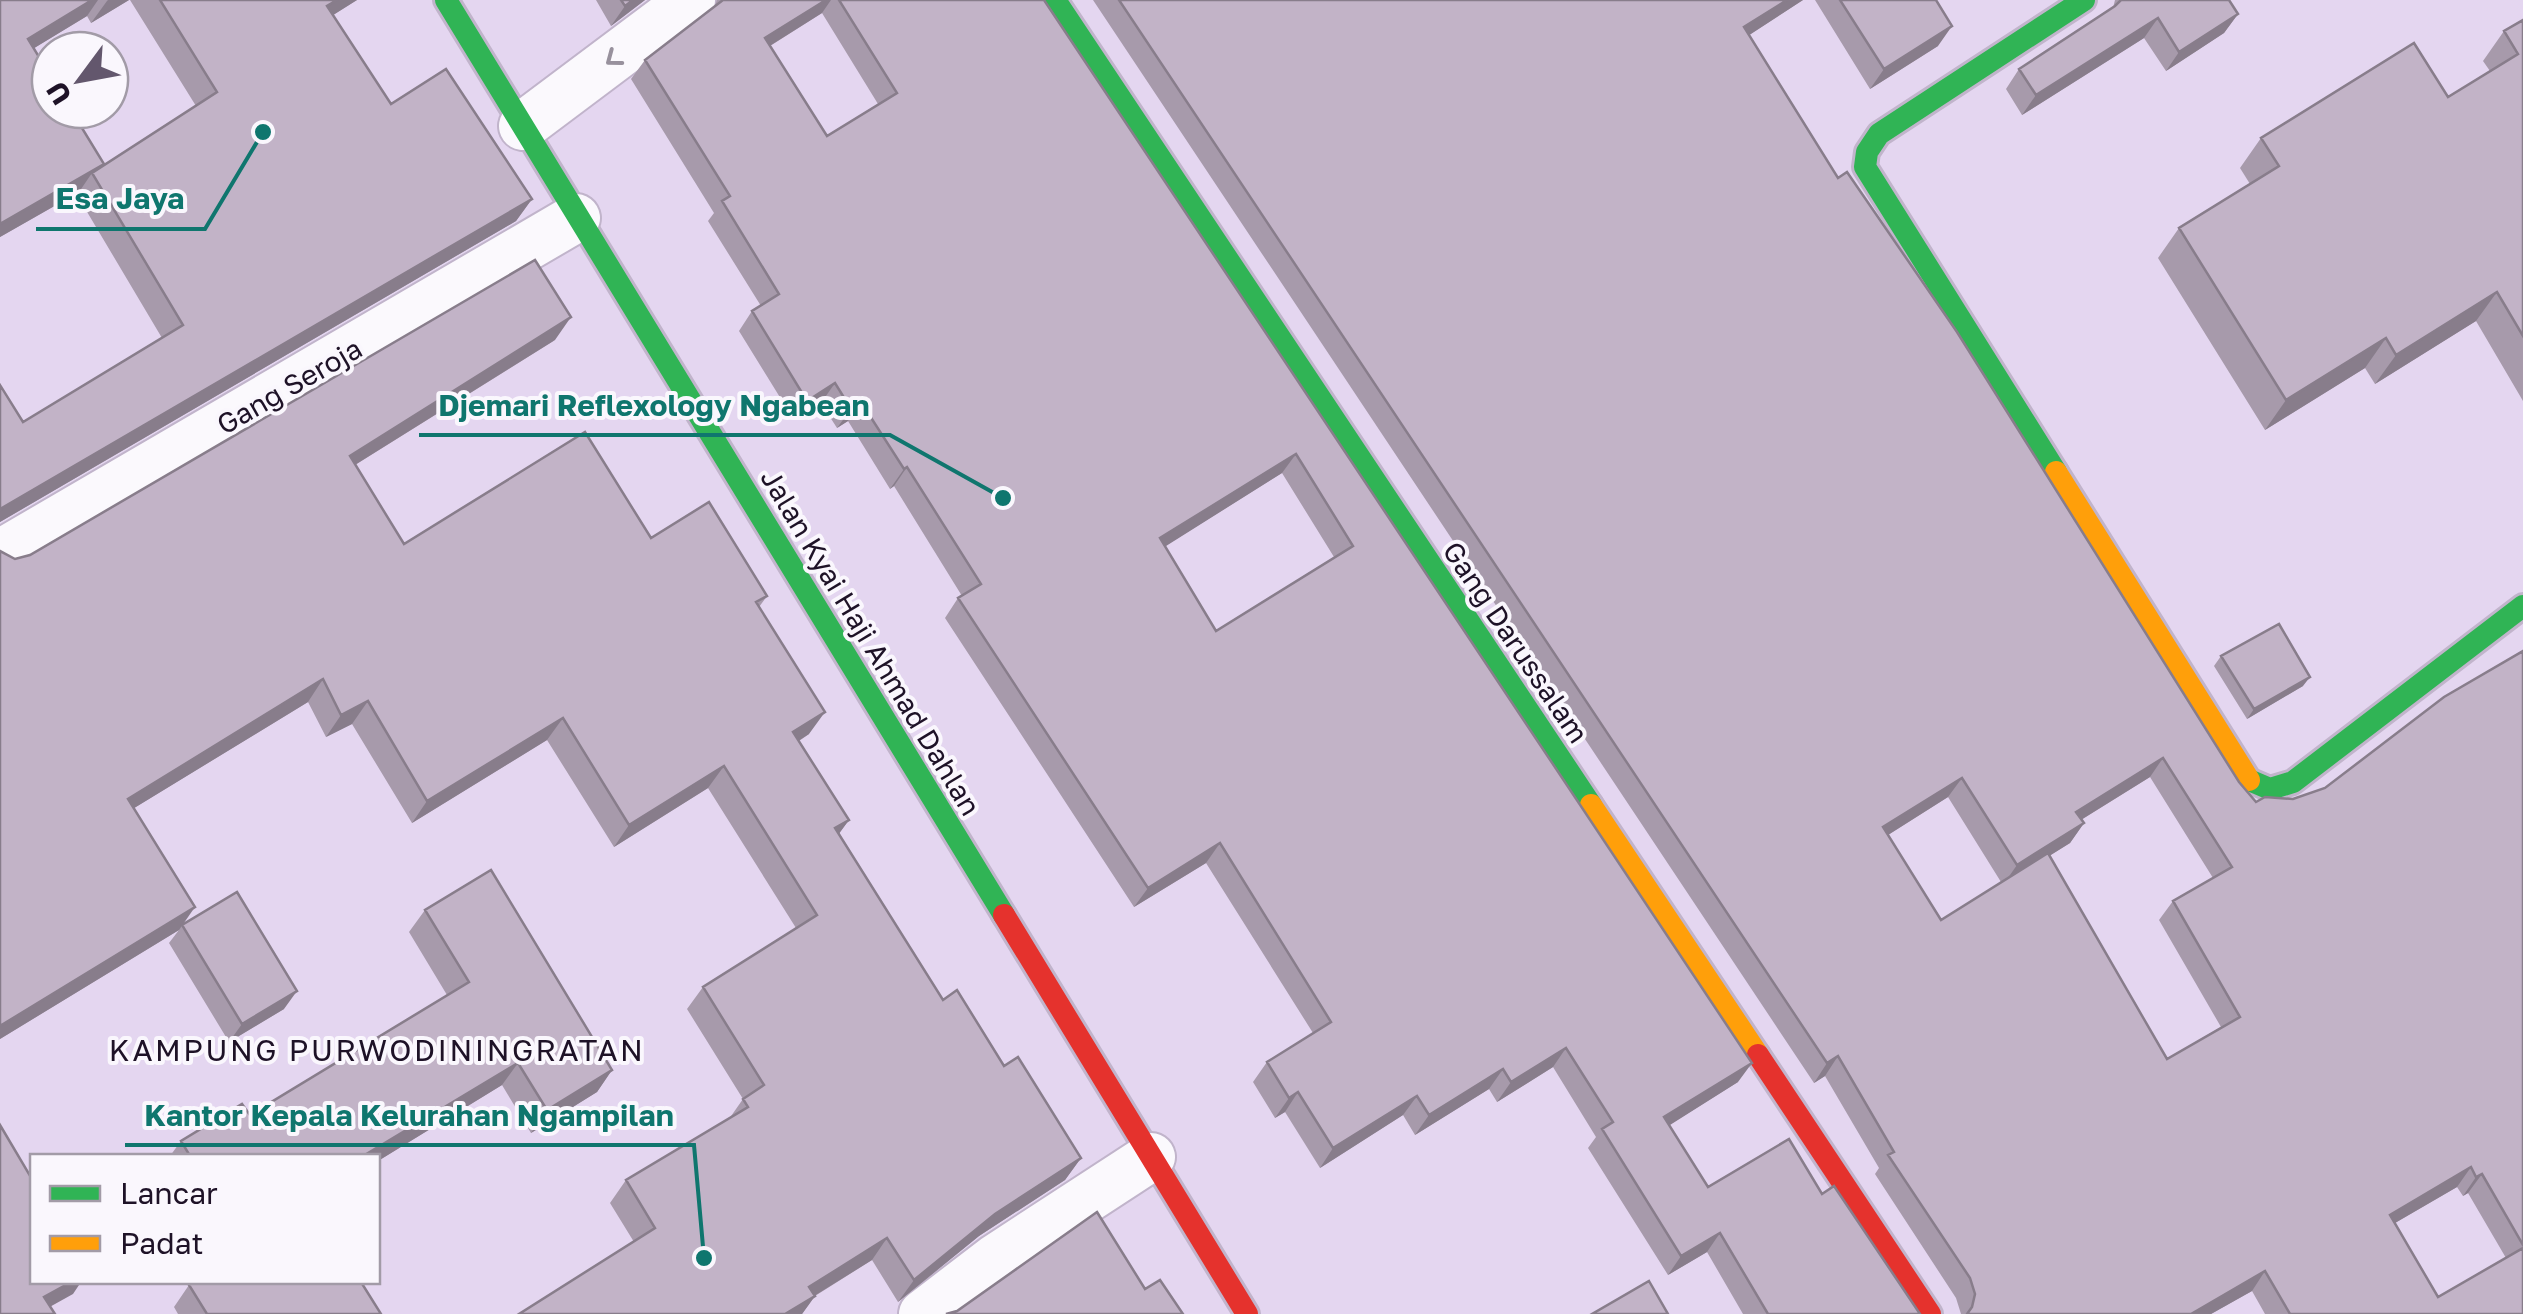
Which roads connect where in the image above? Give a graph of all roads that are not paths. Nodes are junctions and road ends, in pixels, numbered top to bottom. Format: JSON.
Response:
{"nodes":[{"id":1,"x":446,"y":0,"type":"edge"},
{"id":2,"x":691,"y":0,"type":"edge"},
{"id":3,"x":1055,"y":0,"type":"edge"},
{"id":4,"x":2084,"y":0,"type":"edge"},
{"id":5,"x":524,"y":126,"type":"junction"},
{"id":6,"x":576,"y":218,"type":"junction"},
{"id":7,"x":0,"y":554,"type":"edge"},
{"id":8,"x":2516,"y":626,"type":"edge"},
{"id":9,"x":1150,"y":1157,"type":"junction"},
{"id":10,"x":924,"y":1314,"type":"edge"},
{"id":11,"x":1247,"y":1314,"type":"edge"},
{"id":12,"x":1930,"y":1314,"type":"edge"}],
"edges":[{"from":1,"to":5,"type":"street","name":"Jalan Kyai Haji Ahmad Dahlan"},
{"from":2,"to":5,"type":"street","one_way":true},
{"from":3,"to":12,"type":"street","name":"Gang Darussalam"},
{"from":4,"to":8,"type":"street"},
{"from":5,"to":6,"type":"street","name":"Jalan Kyai Haji Ahmad Dahlan"},
{"from":6,"to":7,"type":"street","name":"Gang Seroja"},
{"from":6,"to":9,"type":"street","name":"Jalan Kyai Haji Ahmad Dahlan"},
{"from":9,"to":10,"type":"street"},
{"from":9,"to":11,"type":"street","name":"Jalan Kyai Haji Ahmad Dahlan"}]}
